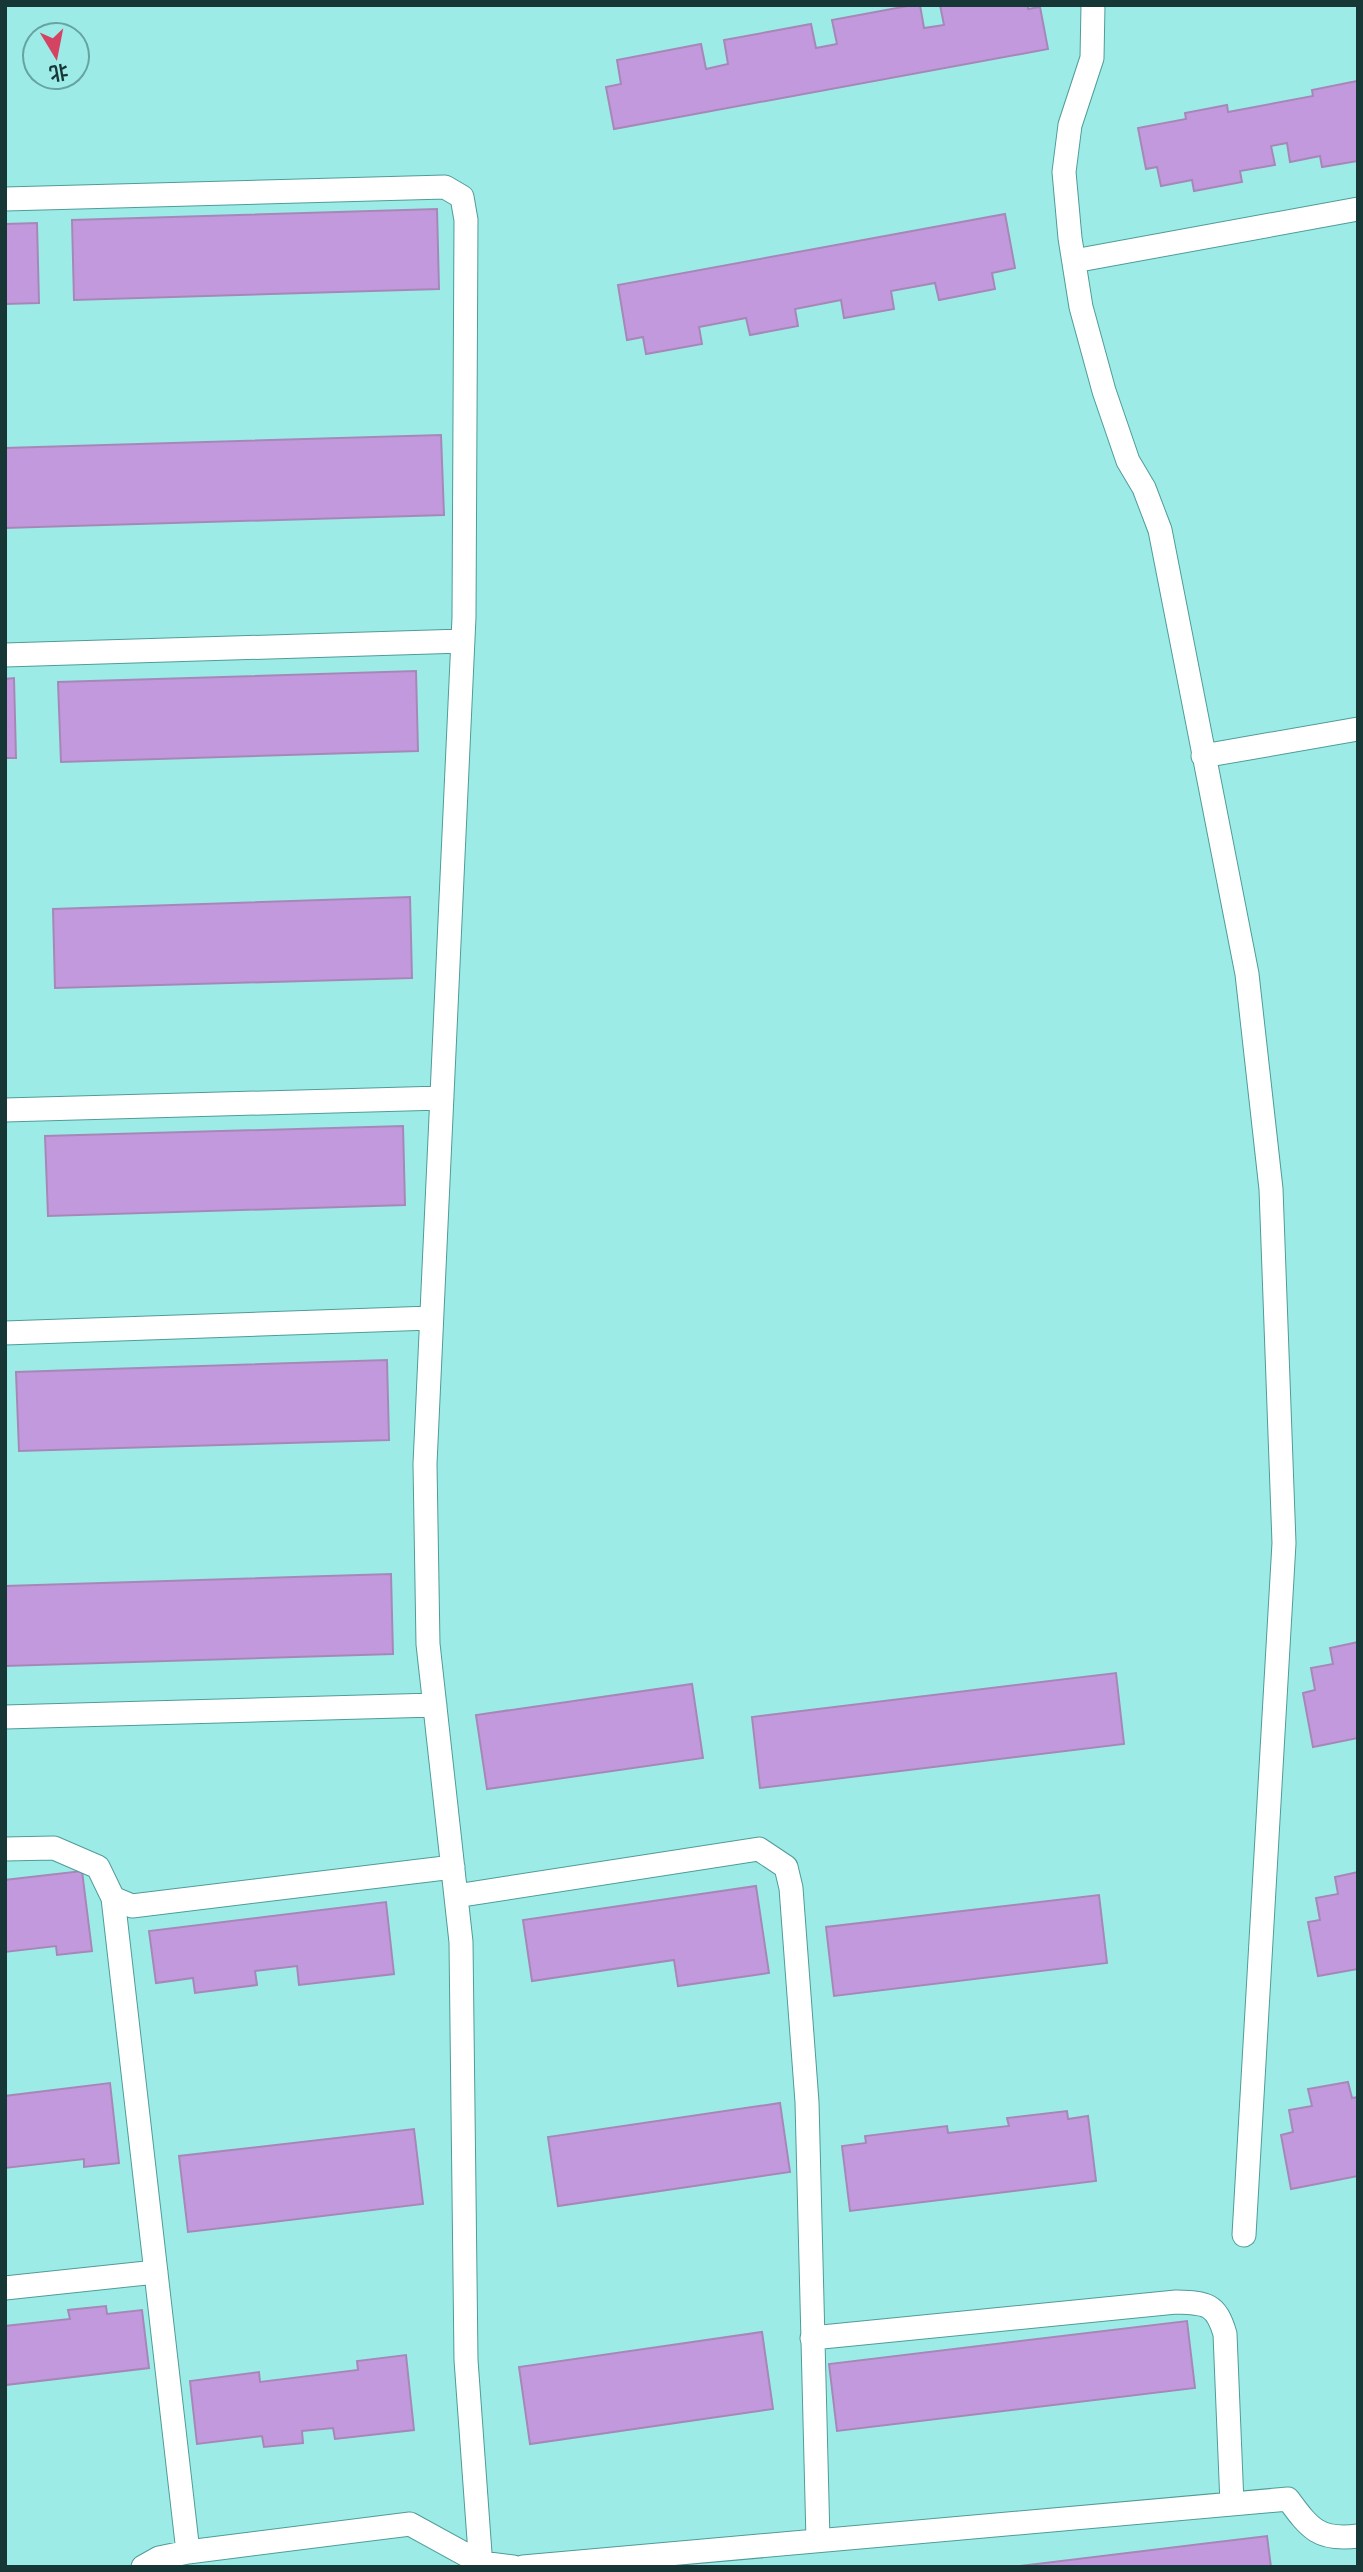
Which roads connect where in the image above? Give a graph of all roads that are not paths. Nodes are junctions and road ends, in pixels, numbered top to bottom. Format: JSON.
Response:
{"nodes":[{"id":1,"x":1093,"y":5,"type":"edge"},
{"id":2,"x":5,"y":199,"type":"edge"},
{"id":3,"x":1358,"y":209,"type":"edge"},
{"id":4,"x":1074,"y":261,"type":"junction"},
{"id":5,"x":463,"y":641,"type":"junction"},
{"id":6,"x":5,"y":655,"type":"edge"},
{"id":7,"x":1358,"y":729,"type":"edge"},
{"id":8,"x":1203,"y":756,"type":"junction"},
{"id":9,"x":442,"y":1098,"type":"junction"},
{"id":10,"x":5,"y":1110,"type":"edge"},
{"id":11,"x":431,"y":1318,"type":"junction"},
{"id":12,"x":5,"y":1333,"type":"edge"},
{"id":13,"x":435,"y":1705,"type":"junction"},
{"id":14,"x":5,"y":1717,"type":"edge"},
{"id":15,"x":5,"y":1849,"type":"edge"},
{"id":16,"x":453,"y":1867,"type":"junction"},
{"id":17,"x":456,"y":1896,"type":"junction"},
{"id":18,"x":113,"y":1898,"type":"junction"},
{"id":19,"x":1244,"y":2235,"type":"dead end"},
{"id":20,"x":156,"y":2272,"type":"junction"},
{"id":21,"x":5,"y":2288,"type":"edge"},
{"id":22,"x":812,"y":2338,"type":"junction"},
{"id":23,"x":1232,"y":2504,"type":"junction"},
{"id":24,"x":1358,"y":2536,"type":"edge"},
{"id":25,"x":818,"y":2540,"type":"junction"},
{"id":26,"x":188,"y":2552,"type":"junction"},
{"id":27,"x":481,"y":2565,"type":"edge"},
{"id":28,"x":143,"y":2567,"type":"edge"},
{"id":29,"x":513,"y":2567,"type":"edge"},
{"id":30,"x":523,"y":2567,"type":"edge"}],
"edges":[{"from":1,"to":4,"type":"lane"},
{"from":2,"to":5,"type":"lane"},
{"from":3,"to":4,"type":"lane"},
{"from":4,"to":8,"type":"lane"},
{"from":5,"to":6,"type":"lane"},
{"from":5,"to":9,"type":"lane"},
{"from":7,"to":8,"type":"lane"},
{"from":8,"to":19,"type":"lane"},
{"from":9,"to":10,"type":"lane"},
{"from":9,"to":11,"type":"lane"},
{"from":11,"to":12,"type":"lane"},
{"from":11,"to":13,"type":"lane"},
{"from":13,"to":14,"type":"lane"},
{"from":13,"to":16,"type":"lane"},
{"from":15,"to":18,"type":"lane"},
{"from":16,"to":17,"type":"lane"},
{"from":16,"to":18,"type":"lane"},
{"from":17,"to":22,"type":"lane"},
{"from":17,"to":27,"type":"lane"},
{"from":18,"to":20,"type":"lane"},
{"from":20,"to":21,"type":"lane"},
{"from":20,"to":26,"type":"lane"},
{"from":22,"to":23,"type":"lane"},
{"from":22,"to":25,"type":"lane"},
{"from":23,"to":24,"type":"lane"},
{"from":23,"to":25,"type":"lane"},
{"from":25,"to":30,"type":"lane"},
{"from":26,"to":27,"type":"lane"},
{"from":26,"to":28,"type":"lane"},
{"from":27,"to":29,"type":"lane"}]}
